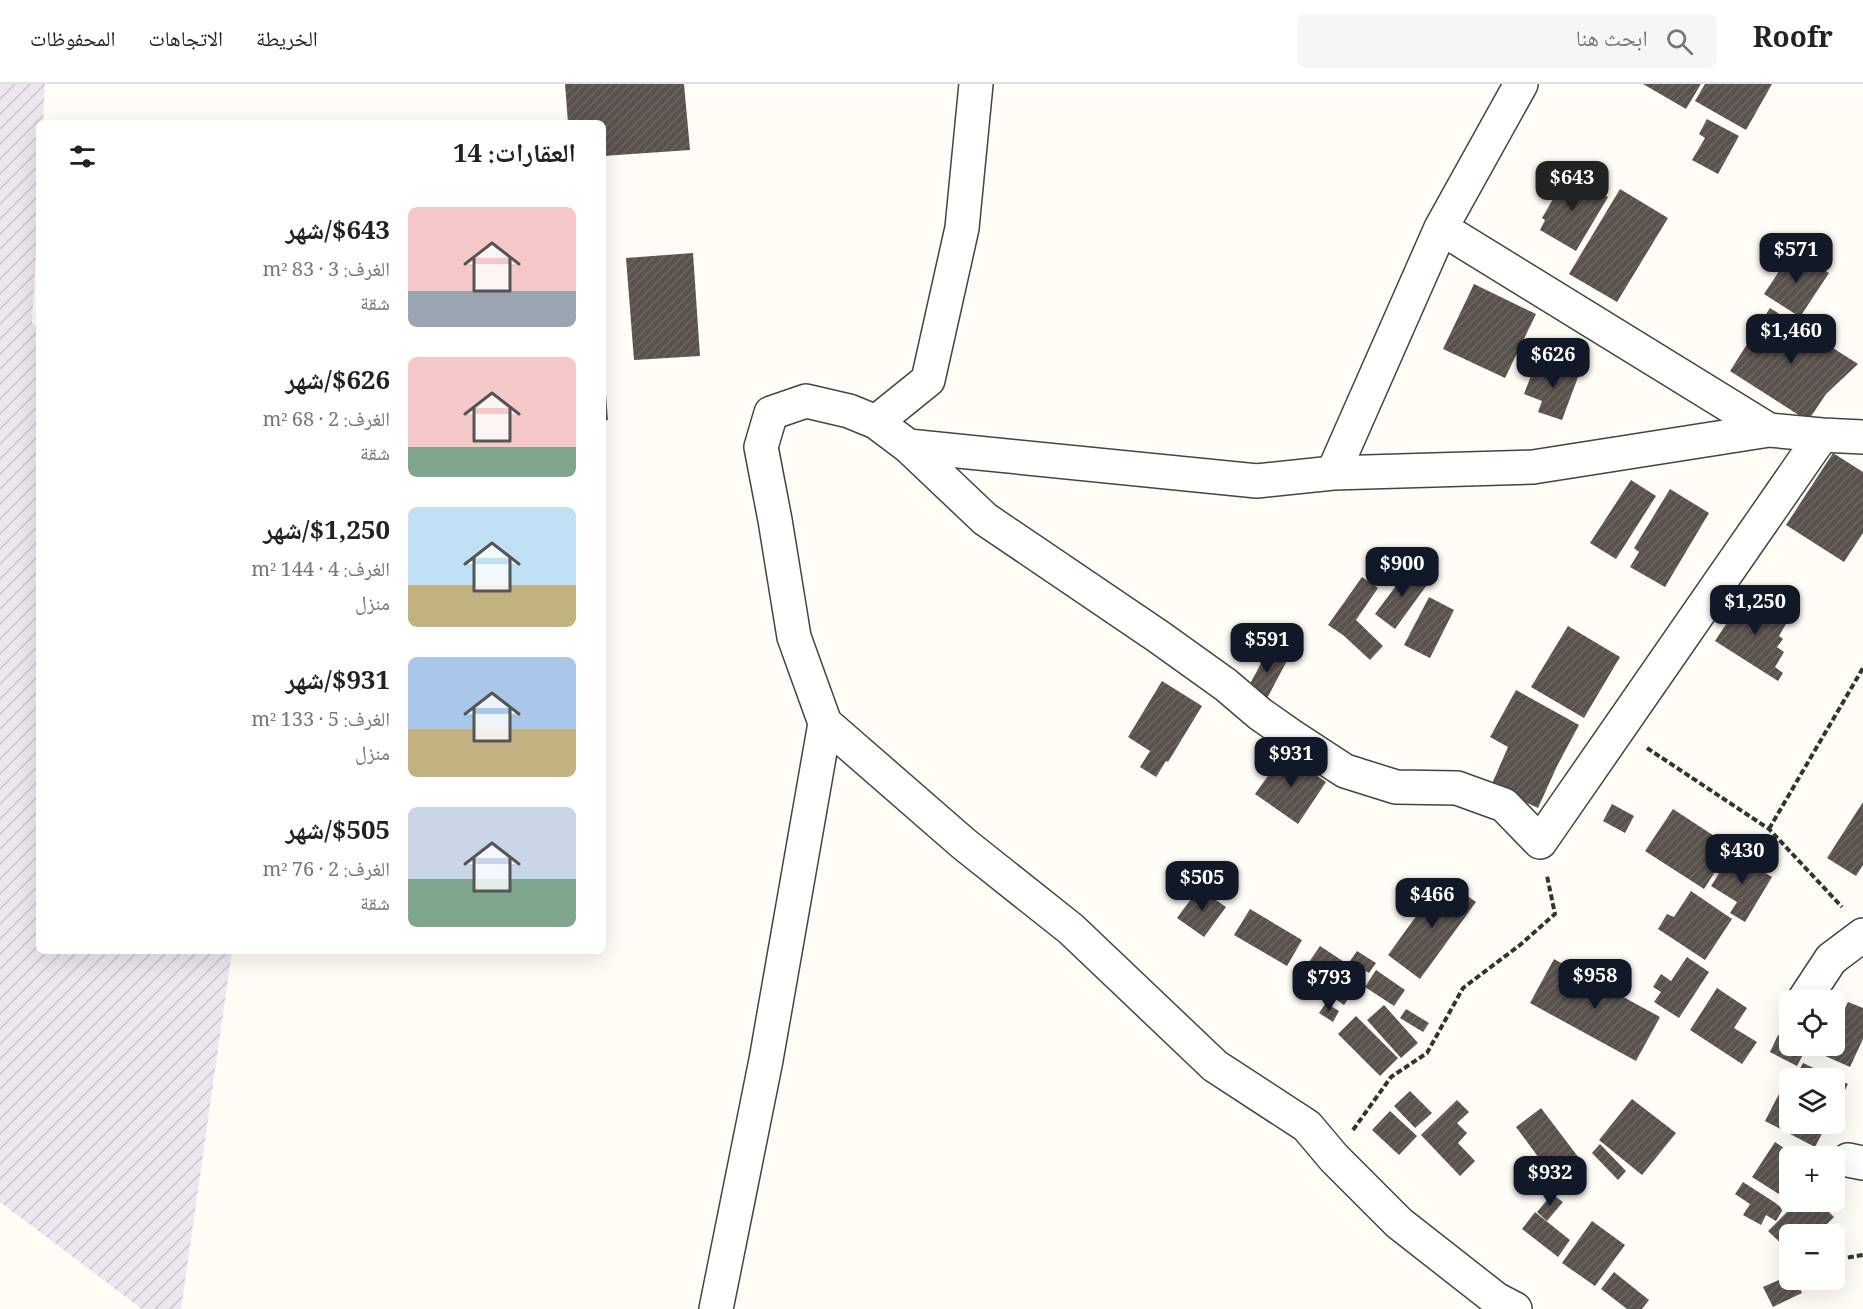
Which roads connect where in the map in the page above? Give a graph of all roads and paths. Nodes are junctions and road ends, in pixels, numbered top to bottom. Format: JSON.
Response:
{"nodes":[{"id":1,"x":976,"y":84,"type":"edge"},
{"id":2,"x":1521,"y":84,"type":"edge"},
{"id":3,"x":1441,"y":228,"type":"junction"},
{"id":4,"x":876,"y":422,"type":"junction"},
{"id":5,"x":1769,"y":430,"type":"junction"},
{"id":6,"x":1822,"y":435,"type":"junction"},
{"id":7,"x":1863,"y":437,"type":"edge"},
{"id":8,"x":909,"y":446,"type":"junction"},
{"id":9,"x":1333,"y":473,"type":"junction"},
{"id":10,"x":1863,"y":668,"type":"edge"},
{"id":11,"x":825,"y":723,"type":"junction"},
{"id":12,"x":1619,"y":730,"type":"junction"},
{"id":13,"x":1769,"y":829,"type":"junction"},
{"id":14,"x":1540,"y":842,"type":"junction"},
{"id":15,"x":1855,"y":924,"type":"edge"},
{"id":16,"x":1811,"y":990,"type":"edge"},
{"id":17,"x":1334,"y":1158,"type":"junction"},
{"id":18,"x":1863,"y":1256,"type":"edge"},
{"id":19,"x":1845,"y":1258,"type":"edge"},
{"id":20,"x":716,"y":1309,"type":"edge"},
{"id":21,"x":1515,"y":1309,"type":"edge"}],
"edges":[{"from":1,"to":4,"type":"street"},
{"from":2,"to":3,"type":"street"},
{"from":3,"to":5,"type":"street"},
{"from":3,"to":9,"type":"street"},
{"from":4,"to":8,"type":"street"},
{"from":4,"to":11,"type":"street"},
{"from":5,"to":6,"type":"street"},
{"from":5,"to":9,"type":"street"},
{"from":6,"to":7,"type":"street"},
{"from":6,"to":12,"type":"street"},
{"from":8,"to":9,"type":"street"},
{"from":8,"to":14,"type":"street"},
{"from":10,"to":13,"type":"path"},
{"from":11,"to":17,"type":"street"},
{"from":11,"to":20,"type":"street"},
{"from":12,"to":13,"type":"path"},
{"from":12,"to":14,"type":"street"},
{"from":13,"to":15,"type":"path"},
{"from":14,"to":17,"type":"path"},
{"from":15,"to":16,"type":"street"},
{"from":17,"to":21,"type":"street"},
{"from":18,"to":19,"type":"path"}]}
